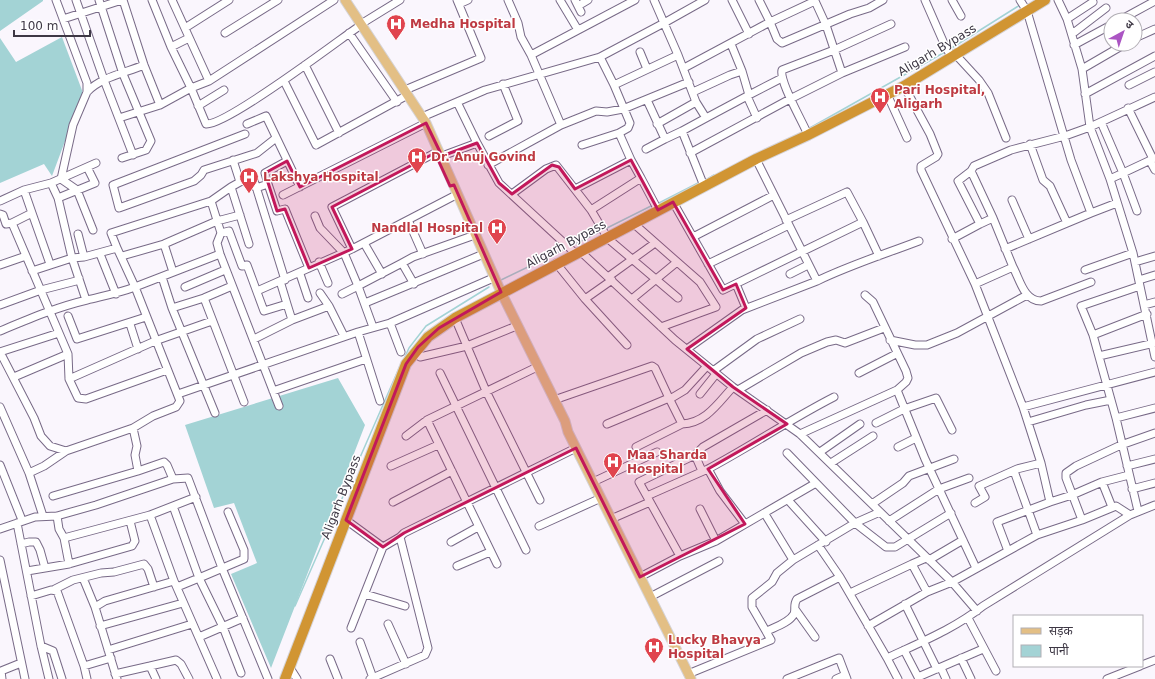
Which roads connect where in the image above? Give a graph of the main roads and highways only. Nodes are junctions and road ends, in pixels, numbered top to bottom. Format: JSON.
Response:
{"nodes":[{"id":1,"x":340,"y":0,"type":"edge"},
{"id":2,"x":345,"y":0,"type":"edge"},
{"id":3,"x":1045,"y":0,"type":"edge"},
{"id":4,"x":360,"y":26,"type":"junction"},
{"id":5,"x":452,"y":185,"type":"junction"},
{"id":6,"x":500,"y":293,"type":"junction"},
{"id":7,"x":568,"y":432,"type":"junction"},
{"id":8,"x":689,"y":676,"type":"edge"},
{"id":9,"x":285,"y":679,"type":"edge"}],
"edges":[{"from":1,"to":4,"type":"main road"},
{"from":2,"to":4,"type":"main road"},
{"from":3,"to":6,"type":"highway","name":"Aligarh Bypass"},
{"from":4,"to":5,"type":"main road"},
{"from":5,"to":6,"type":"main road"},
{"from":5,"to":6,"type":"main road"},
{"from":6,"to":7,"type":"main road"},
{"from":6,"to":7,"type":"main road"},
{"from":6,"to":9,"type":"highway","name":"Aligarh Bypass"},
{"from":7,"to":8,"type":"main road"}]}
